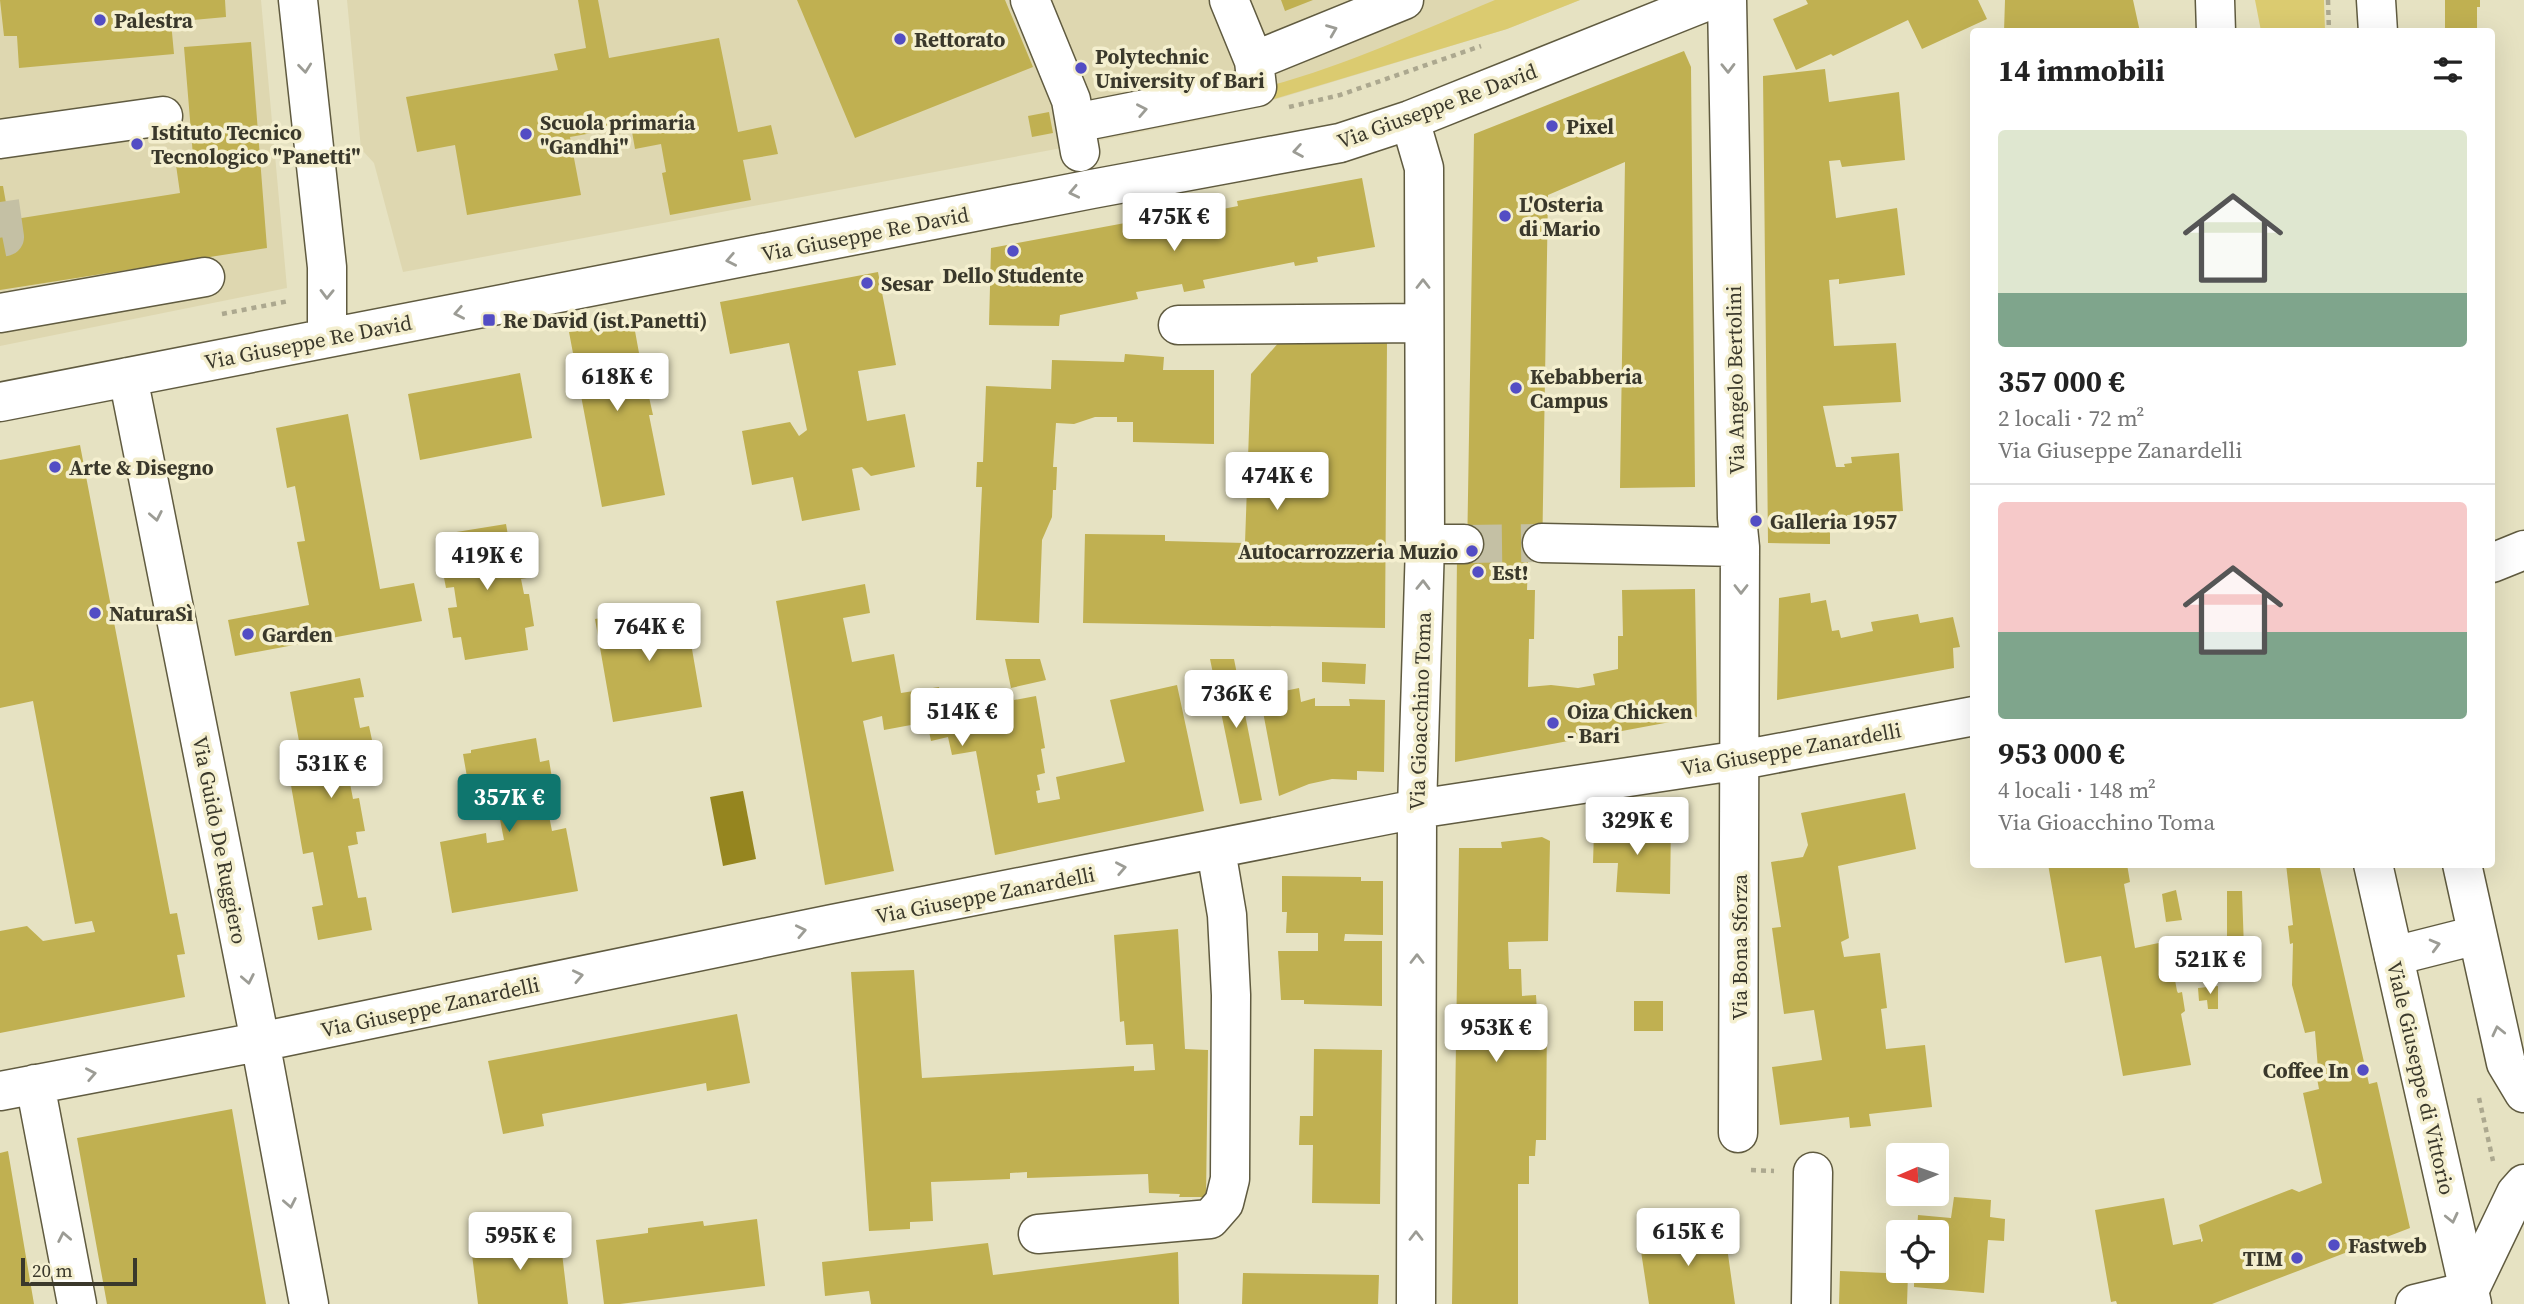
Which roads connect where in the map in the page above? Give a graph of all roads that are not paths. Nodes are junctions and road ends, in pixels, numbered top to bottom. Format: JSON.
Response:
{"nodes":[{"id":1,"x":298,"y":0,"type":"edge"},
{"id":2,"x":1030,"y":0,"type":"edge"},
{"id":3,"x":1229,"y":0,"type":"edge"},
{"id":4,"x":1404,"y":0,"type":"edge"},
{"id":5,"x":1710,"y":0,"type":"edge"},
{"id":6,"x":1727,"y":0,"type":"edge"},
{"id":7,"x":2215,"y":0,"type":"edge"},
{"id":8,"x":2376,"y":0,"type":"edge"},
{"id":9,"x":2216,"y":28,"type":"edge"},
{"id":10,"x":2378,"y":28,"type":"edge"},
{"id":11,"x":1254,"y":61,"type":"junction"},
{"id":12,"x":163,"y":116,"type":"dead end"},
{"id":13,"x":1410,"y":120,"type":"junction"},
{"id":14,"x":0,"y":139,"type":"edge"},
{"id":15,"x":205,"y":277,"type":"dead end"},
{"id":16,"x":0,"y":313,"type":"edge"},
{"id":17,"x":1423,"y":323,"type":"junction"},
{"id":18,"x":1178,"y":325,"type":"dead end"},
{"id":19,"x":327,"y":338,"type":"junction"},
{"id":20,"x":128,"y":377,"type":"junction"},
{"id":21,"x":0,"y":402,"type":"edge"},
{"id":22,"x":1542,"y":543,"type":"tunnel mouth"},
{"id":23,"x":1424,"y":544,"type":"junction"},
{"id":24,"x":1464,"y":544,"type":"tunnel mouth"},
{"id":25,"x":1740,"y":547,"type":"junction"},
{"id":26,"x":2524,"y":550,"type":"edge"},
{"id":27,"x":2495,"y":562,"type":"edge"},
{"id":28,"x":1970,"y":717,"type":"edge"},
{"id":29,"x":1741,"y":760,"type":"junction"},
{"id":30,"x":1417,"y":809,"type":"junction"},
{"id":31,"x":1216,"y":850,"type":"junction"},
{"id":32,"x":2374,"y":868,"type":"edge"},
{"id":33,"x":2463,"y":868,"type":"edge"},
{"id":34,"x":2477,"y":935,"type":"junction"},
{"id":35,"x":2394,"y":956,"type":"junction"},
{"id":36,"x":260,"y":1041,"type":"junction"},
{"id":37,"x":18,"y":1088,"type":"edge"},
{"id":38,"x":2524,"y":1093,"type":"edge"},
{"id":39,"x":1738,"y":1133,"type":"road end"},
{"id":40,"x":1813,"y":1172,"type":"road end"},
{"id":41,"x":2520,"y":1188,"type":"edge"},
{"id":42,"x":1038,"y":1234,"type":"dead end"},
{"id":43,"x":2470,"y":1297,"type":"edge"},
{"id":44,"x":77,"y":1304,"type":"edge"},
{"id":45,"x":309,"y":1304,"type":"edge"},
{"id":46,"x":1416,"y":1304,"type":"edge"},
{"id":47,"x":1811,"y":1304,"type":"edge"},
{"id":48,"x":2415,"y":1304,"type":"edge"}],
"edges":[{"from":1,"to":19,"type":"street","one_way":true},
{"from":2,"to":11,"type":"street","one_way":true},
{"from":3,"to":11,"type":"street"},
{"from":11,"to":4,"type":"street","one_way":true},
{"from":5,"to":13,"type":"street","name":"Via Giuseppe Re David"},
{"from":6,"to":25,"type":"street","name":"Via Angelo Bertolini","one_way":true},
{"from":7,"to":9,"type":"street"},
{"from":8,"to":10,"type":"street"},
{"from":12,"to":14,"type":"street"},
{"from":17,"to":13,"type":"street","name":"Via Gioacchino Toma","one_way":true},
{"from":13,"to":19,"type":"street","name":"Via Giuseppe Re David","one_way":true},
{"from":15,"to":16,"type":"street"},
{"from":17,"to":18,"type":"street"},
{"from":17,"to":23,"type":"street","name":"Via Gioacchino Toma"},
{"from":19,"to":20,"type":"street","name":"Via Giuseppe Re David"},
{"from":20,"to":21,"type":"street","name":"Via Giuseppe Re David"},
{"from":20,"to":36,"type":"street","name":"Via Guido De Ruggiero","one_way":true},
{"from":22,"to":25,"type":"street"},
{"from":23,"to":24,"type":"street"},
{"from":30,"to":23,"type":"street","name":"Via Gioacchino Toma","one_way":true},
{"from":25,"to":29,"type":"street","name":"Via Angelo Bertolini","one_way":true},
{"from":26,"to":27,"type":"street"},
{"from":28,"to":29,"type":"street","name":"Via Giuseppe Zanardelli"},
{"from":29,"to":30,"type":"street","name":"Via Giuseppe Zanardelli"},
{"from":29,"to":39,"type":"street","name":"Via Bona Sforza"},
{"from":30,"to":31,"type":"street","name":"Via Giuseppe Zanardelli"},
{"from":46,"to":30,"type":"street","name":"Via Gioacchino Toma","one_way":true},
{"from":36,"to":31,"type":"street","name":"Via Giuseppe Zanardelli","one_way":true},
{"from":31,"to":42,"type":"street"},
{"from":32,"to":35,"type":"street","name":"Viale Giuseppe di Vittorio"},
{"from":33,"to":34,"type":"street"},
{"from":35,"to":34,"type":"street","one_way":true},
{"from":38,"to":34,"type":"street","one_way":true},
{"from":35,"to":43,"type":"street","name":"Viale Giuseppe di Vittorio","one_way":true},
{"from":37,"to":36,"type":"street","name":"Via Giuseppe Zanardelli","one_way":true},
{"from":36,"to":45,"type":"street","name":"Via Guido De Ruggiero","one_way":true},
{"from":44,"to":37,"type":"street","one_way":true},
{"from":40,"to":47,"type":"street"},
{"from":41,"to":43,"type":"street"},
{"from":43,"to":48,"type":"street"}]}
